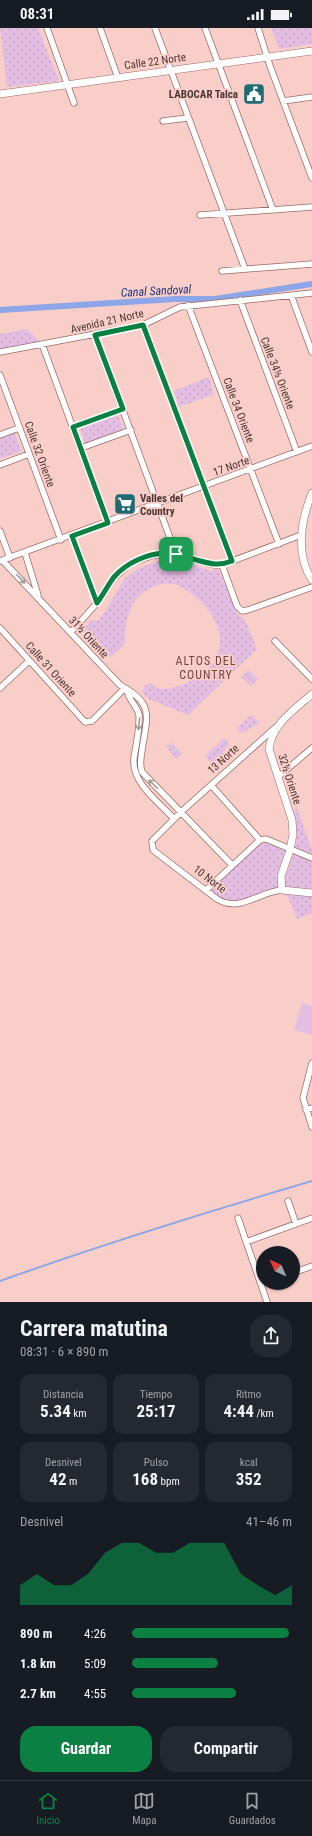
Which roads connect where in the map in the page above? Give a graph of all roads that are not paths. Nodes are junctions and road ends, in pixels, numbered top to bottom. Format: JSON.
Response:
{"nodes":[{"id":1,"x":47,"y":28,"type":"edge"},
{"id":2,"x":100,"y":28,"type":"edge"},
{"id":3,"x":155,"y":28,"type":"edge"},
{"id":4,"x":205,"y":28,"type":"edge"},
{"id":5,"x":258,"y":28,"type":"edge"},
{"id":6,"x":312,"y":51,"type":"edge"},
{"id":7,"x":268,"y":57,"type":"junction"},
{"id":8,"x":218,"y":64,"type":"junction"},
{"id":9,"x":170,"y":70,"type":"junction"},
{"id":10,"x":118,"y":78,"type":"junction"},
{"id":11,"x":68,"y":84,"type":"junction"},
{"id":12,"x":0,"y":94,"type":"edge"},
{"id":13,"x":312,"y":97,"type":"edge"},
{"id":14,"x":283,"y":101,"type":"junction"},
{"id":15,"x":74,"y":103,"type":"dead end"},
{"id":16,"x":188,"y":118,"type":"junction"},
{"id":17,"x":163,"y":121,"type":"dead end"},
{"id":18,"x":312,"y":178,"type":"edge"},
{"id":19,"x":312,"y":207,"type":"edge"},
{"id":20,"x":273,"y":210,"type":"junction"},
{"id":21,"x":224,"y":214,"type":"junction"},
{"id":22,"x":200,"y":216,"type":"dead end"},
{"id":23,"x":312,"y":264,"type":"edge"},
{"id":24,"x":245,"y":269,"type":"junction"},
{"id":25,"x":222,"y":271,"type":"dead end"},
{"id":26,"x":312,"y":293,"type":"edge"},
{"id":27,"x":291,"y":295,"type":"junction"},
{"id":28,"x":240,"y":300,"type":"junction"},
{"id":29,"x":188,"y":305,"type":"junction"},
{"id":30,"x":143,"y":325,"type":"junction"},
{"id":31,"x":95,"y":335,"type":"junction"},
{"id":32,"x":42,"y":344,"type":"junction"},
{"id":33,"x":0,"y":352,"type":"edge"},
{"id":34,"x":312,"y":352,"type":"edge"},
{"id":35,"x":0,"y":375,"type":"edge"},
{"id":36,"x":123,"y":409,"type":"junction"},
{"id":37,"x":73,"y":427,"type":"junction"},
{"id":38,"x":19,"y":428,"type":"junction"},
{"id":39,"x":131,"y":430,"type":"junction"},
{"id":40,"x":0,"y":435,"type":"edge"},
{"id":41,"x":312,"y":446,"type":"edge"},
{"id":42,"x":81,"y":448,"type":"junction"},
{"id":43,"x":297,"y":452,"type":"junction"},
{"id":44,"x":29,"y":454,"type":"junction"},
{"id":45,"x":0,"y":465,"type":"edge"},
{"id":46,"x":250,"y":470,"type":"junction"},
{"id":47,"x":204,"y":487,"type":"junction"},
{"id":48,"x":312,"y":493,"type":"edge"},
{"id":49,"x":158,"y":504,"type":"junction"},
{"id":50,"x":108,"y":523,"type":"junction"},
{"id":51,"x":0,"y":531,"type":"edge"},
{"id":52,"x":301,"y":535,"type":"junction"},
{"id":53,"x":72,"y":536,"type":"junction"},
{"id":54,"x":61,"y":540,"type":"junction"},
{"id":55,"x":278,"y":544,"type":"junction"},
{"id":56,"x":25,"y":553,"type":"junction"},
{"id":57,"x":176,"y":554,"type":"junction"},
{"id":58,"x":10,"y":558,"type":"junction"},
{"id":59,"x":2,"y":561,"type":"edge"},
{"id":60,"x":232,"y":561,"type":"junction"},
{"id":61,"x":222,"y":565,"type":"junction"},
{"id":62,"x":309,"y":569,"type":"edge"},
{"id":63,"x":312,"y":580,"type":"edge"},
{"id":64,"x":312,"y":587,"type":"edge"},
{"id":65,"x":39,"y":597,"type":"junction"},
{"id":66,"x":97,"y":603,"type":"junction"},
{"id":67,"x":0,"y":628,"type":"edge"},
{"id":68,"x":71,"y":632,"type":"junction"},
{"id":69,"x":275,"y":641,"type":"dead end"},
{"id":70,"x":29,"y":661,"type":"junction"},
{"id":71,"x":312,"y":679,"type":"edge"},
{"id":72,"x":0,"y":688,"type":"edge"},
{"id":73,"x":126,"y":688,"type":"junction"},
{"id":74,"x":312,"y":694,"type":"edge"},
{"id":75,"x":279,"y":724,"type":"junction"},
{"id":76,"x":312,"y":748,"type":"edge"},
{"id":77,"x":141,"y":769,"type":"junction"},
{"id":78,"x":135,"y":771,"type":"junction"},
{"id":79,"x":278,"y":777,"type":"junction"},
{"id":80,"x":211,"y":785,"type":"junction"},
{"id":81,"x":181,"y":812,"type":"junction"},
{"id":82,"x":174,"y":819,"type":"junction"},
{"id":83,"x":260,"y":840,"type":"junction"},
{"id":84,"x":151,"y":844,"type":"joint"},
{"id":85,"x":290,"y":850,"type":"junction"},
{"id":86,"x":312,"y":858,"type":"edge"},
{"id":87,"x":232,"y":865,"type":"junction"},
{"id":88,"x":206,"y":890,"type":"junction"},
{"id":89,"x":282,"y":890,"type":"junction"},
{"id":90,"x":312,"y":893,"type":"edge"},
{"id":91,"x":312,"y":1063,"type":"edge"},
{"id":92,"x":309,"y":1109,"type":"edge"},
{"id":93,"x":312,"y":1127,"type":"edge"},
{"id":94,"x":288,"y":1201,"type":"dead end"},
{"id":95,"x":238,"y":1218,"type":"dead end"},
{"id":96,"x":312,"y":1218,"type":"edge"},
{"id":97,"x":296,"y":1224,"type":"junction"},
{"id":98,"x":246,"y":1242,"type":"junction"},
{"id":99,"x":256,"y":1265,"type":"edge"},
{"id":100,"x":312,"y":1266,"type":"edge"},
{"id":101,"x":300,"y":1270,"type":"edge"},
{"id":102,"x":265,"y":1290,"type":"edge"},
{"id":103,"x":267,"y":1302,"type":"edge"}],
"edges":[{"from":1,"to":11,"type":"street"},
{"from":2,"to":10,"type":"street"},
{"from":3,"to":9,"type":"street"},
{"from":4,"to":8,"type":"street"},
{"from":5,"to":7,"type":"street"},
{"from":6,"to":7,"type":"street","name":"Calle 22 Norte"},
{"from":7,"to":8,"type":"street","name":"Calle 22 Norte"},
{"from":7,"to":14,"type":"street"},
{"from":8,"to":9,"type":"street","name":"Calle 22 Norte"},
{"from":8,"to":20,"type":"street"},
{"from":9,"to":10,"type":"street","name":"Calle 22 Norte"},
{"from":9,"to":16,"type":"street"},
{"from":10,"to":11,"type":"street","name":"Calle 22 Norte"},
{"from":11,"to":12,"type":"street","name":"Calle 22 Norte"},
{"from":11,"to":15,"type":"street"},
{"from":13,"to":14,"type":"street"},
{"from":14,"to":18,"type":"street"},
{"from":16,"to":17,"type":"street"},
{"from":16,"to":21,"type":"street"},
{"from":19,"to":20,"type":"street"},
{"from":20,"to":21,"type":"street"},
{"from":21,"to":22,"type":"street"},
{"from":21,"to":24,"type":"street"},
{"from":23,"to":24,"type":"street"},
{"from":24,"to":25,"type":"street"},
{"from":26,"to":27,"type":"street","name":"Avenida 21 Norte"},
{"from":27,"to":28,"type":"street","name":"Avenida 21 Norte"},
{"from":27,"to":34,"type":"street"},
{"from":28,"to":29,"type":"street","name":"Avenida 21 Norte"},
{"from":28,"to":43,"type":"street","name":"Calle 34½ Oriente"},
{"from":29,"to":30,"type":"street","name":"Avenida 21 Norte"},
{"from":29,"to":46,"type":"street","name":"Calle 34 Oriente"},
{"from":30,"to":31,"type":"street","name":"Avenida 21 Norte"},
{"from":30,"to":47,"type":"street"},
{"from":31,"to":32,"type":"street","name":"Avenida 21 Norte"},
{"from":31,"to":36,"type":"street"},
{"from":32,"to":33,"type":"street","name":"Avenida 21 Norte"},
{"from":32,"to":37,"type":"street"},
{"from":35,"to":38,"type":"street","name":"Calle 32 Oriente"},
{"from":36,"to":37,"type":"street"},
{"from":36,"to":39,"type":"street"},
{"from":37,"to":42,"type":"street"},
{"from":38,"to":40,"type":"street"},
{"from":38,"to":44,"type":"street","name":"Calle 32 Oriente"},
{"from":39,"to":42,"type":"street"},
{"from":39,"to":49,"type":"street"},
{"from":41,"to":43,"type":"street","name":"17 Norte"},
{"from":42,"to":50,"type":"street"},
{"from":43,"to":46,"type":"street","name":"17 Norte"},
{"from":44,"to":45,"type":"street"},
{"from":44,"to":54,"type":"street","name":"Calle 32 Oriente"},
{"from":46,"to":47,"type":"street","name":"17 Norte"},
{"from":46,"to":55,"type":"street","name":"Calle 34 Oriente"},
{"from":47,"to":49,"type":"street","name":"17 Norte"},
{"from":47,"to":60,"type":"street"},
{"from":48,"to":52,"type":"street"},
{"from":49,"to":50,"type":"street","name":"17 Norte"},
{"from":49,"to":57,"type":"street"},
{"from":50,"to":53,"type":"street","name":"17 Norte"},
{"from":51,"to":58,"type":"street"},
{"from":52,"to":55,"type":"street"},
{"from":52,"to":62,"type":"street"},
{"from":53,"to":54,"type":"street","name":"17 Norte"},
{"from":53,"to":66,"type":"street"},
{"from":54,"to":56,"type":"street","name":"17 Norte"},
{"from":55,"to":60,"type":"street"},
{"from":56,"to":58,"type":"street","name":"17 Norte"},
{"from":56,"to":65,"type":"street","name":"31½ Oriente"},
{"from":57,"to":61,"type":"street"},
{"from":57,"to":66,"type":"street"},
{"from":58,"to":59,"type":"street","name":"17 Norte"},
{"from":59,"to":65,"type":"street","name":"31½ Oriente","one_way":true},
{"from":60,"to":61,"type":"street"},
{"from":61,"to":64,"type":"street"},
{"from":62,"to":63,"type":"street"},
{"from":65,"to":68,"type":"street","name":"31½ Oriente"},
{"from":66,"to":68,"type":"street"},
{"from":67,"to":70,"type":"street","name":"Calle 31 Oriente"},
{"from":68,"to":73,"type":"street","name":"31½ Oriente"},
{"from":69,"to":71,"type":"street"},
{"from":70,"to":72,"type":"street"},
{"from":70,"to":73,"type":"street","name":"Calle 31 Oriente"},
{"from":73,"to":77,"type":"street","name":"31½ Oriente"},
{"from":73,"to":78,"type":"street","name":"31½ Oriente","one_way":true},
{"from":74,"to":75,"type":"street","name":"13 Norte"},
{"from":75,"to":79,"type":"street","name":"32½ Oriente"},
{"from":75,"to":80,"type":"street","name":"13 Norte"},
{"from":76,"to":79,"type":"street"},
{"from":77,"to":78,"type":"street"},
{"from":81,"to":77,"type":"street","one_way":true},
{"from":78,"to":82,"type":"street"},
{"from":79,"to":85,"type":"street","name":"32½ Oriente"},
{"from":80,"to":81,"type":"street","name":"13 Norte"},
{"from":80,"to":83,"type":"street"},
{"from":81,"to":82,"type":"street","name":"13 Norte"},
{"from":81,"to":87,"type":"street"},
{"from":82,"to":84,"type":"street","name":"13 Norte"},
{"from":83,"to":85,"type":"street"},
{"from":83,"to":87,"type":"street"},
{"from":84,"to":88,"type":"street","name":"10 Norte"},
{"from":85,"to":86,"type":"street"},
{"from":85,"to":89,"type":"street","name":"32½ Oriente"},
{"from":87,"to":88,"type":"street"},
{"from":88,"to":89,"type":"street","name":"10 Norte"},
{"from":89,"to":90,"type":"street","name":"10 Norte"},
{"from":91,"to":92,"type":"street"},
{"from":92,"to":93,"type":"street"},
{"from":94,"to":97,"type":"street"},
{"from":95,"to":98,"type":"street"},
{"from":96,"to":97,"type":"street"},
{"from":97,"to":98,"type":"street"},
{"from":98,"to":99,"type":"street"},
{"from":100,"to":101,"type":"street"},
{"from":102,"to":103,"type":"street"}]}
